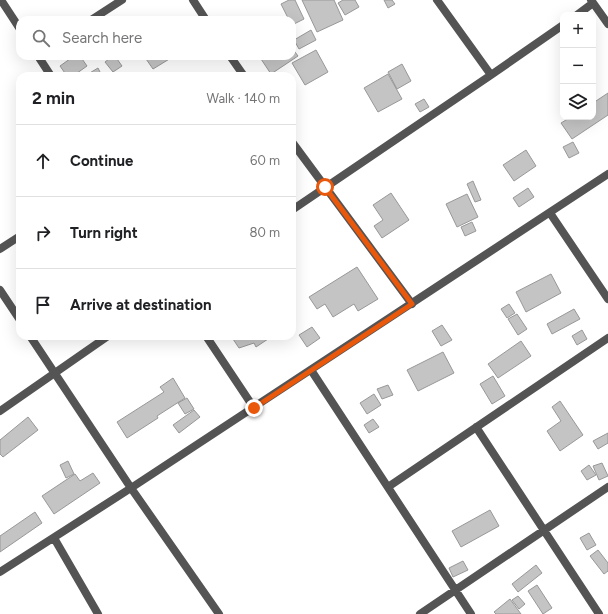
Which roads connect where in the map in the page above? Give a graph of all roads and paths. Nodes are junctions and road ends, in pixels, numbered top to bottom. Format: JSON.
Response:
{"nodes":[{"id":1,"x":1,"y":0,"type":"edge"},
{"id":2,"x":122,"y":0,"type":"edge"},
{"id":3,"x":193,"y":0,"type":"edge"},
{"id":4,"x":437,"y":0,"type":"edge"},
{"id":5,"x":592,"y":2,"type":"edge"},
{"id":6,"x":580,"y":12,"type":"edge"},
{"id":7,"x":97,"y":16,"type":"edge"},
{"id":8,"x":203,"y":16,"type":"edge"},
{"id":9,"x":16,"y":23,"type":"edge"},
{"id":10,"x":608,"y":24,"type":"edge"},
{"id":11,"x":560,"y":26,"type":"edge"},
{"id":12,"x":41,"y":60,"type":"edge"},
{"id":13,"x":233,"y":60,"type":"edge"},
{"id":14,"x":48,"y":72,"type":"edge"},
{"id":15,"x":241,"y":72,"type":"edge"},
{"id":16,"x":491,"y":75,"type":"junction"},
{"id":17,"x":296,"y":147,"type":"edge"},
{"id":18,"x":608,"y":174,"type":"edge"},
{"id":19,"x":325,"y":187,"type":"junction"},
{"id":20,"x":296,"y":207,"type":"edge"},
{"id":21,"x":550,"y":213,"type":"junction"},
{"id":22,"x":16,"y":239,"type":"edge"},
{"id":23,"x":0,"y":250,"type":"edge"},
{"id":24,"x":0,"y":290,"type":"edge"},
{"id":25,"x":608,"y":299,"type":"edge"},
{"id":26,"x":412,"y":304,"type":"junction"},
{"id":27,"x":16,"y":314,"type":"edge"},
{"id":28,"x":608,"y":338,"type":"edge"},
{"id":29,"x":33,"y":340,"type":"edge"},
{"id":30,"x":102,"y":340,"type":"edge"},
{"id":31,"x":209,"y":340,"type":"edge"},
{"id":32,"x":311,"y":370,"type":"junction"},
{"id":33,"x":54,"y":373,"type":"junction"},
{"id":34,"x":254,"y":408,"type":"junction"},
{"id":35,"x":0,"y":411,"type":"edge"},
{"id":36,"x":476,"y":427,"type":"junction"},
{"id":37,"x":388,"y":487,"type":"junction"},
{"id":38,"x":132,"y":488,"type":"junction"},
{"id":39,"x":608,"y":488,"type":"edge"},
{"id":40,"x":544,"y":530,"type":"junction"},
{"id":41,"x":54,"y":538,"type":"junction"},
{"id":42,"x":0,"y":572,"type":"edge"},
{"id":43,"x":456,"y":590,"type":"junction"},
{"id":44,"x":98,"y":614,"type":"edge"},
{"id":45,"x":219,"y":614,"type":"edge"},
{"id":46,"x":420,"y":614,"type":"edge"},
{"id":47,"x":471,"y":614,"type":"edge"},
{"id":48,"x":599,"y":614,"type":"edge"}],
"edges":[{"from":1,"to":9,"type":"street"},
{"from":2,"to":7,"type":"street"},
{"from":3,"to":8,"type":"street"},
{"from":4,"to":16,"type":"street"},
{"from":5,"to":6,"type":"street"},
{"from":5,"to":10,"type":"street"},
{"from":11,"to":16,"type":"street"},
{"from":12,"to":14,"type":"street"},
{"from":13,"to":15,"type":"street"},
{"from":16,"to":19,"type":"street"},
{"from":17,"to":19,"type":"street"},
{"from":18,"to":21,"type":"street"},
{"from":19,"to":20,"type":"street"},
{"from":19,"to":26,"type":"street"},
{"from":21,"to":25,"type":"street"},
{"from":21,"to":26,"type":"street"},
{"from":22,"to":23,"type":"street"},
{"from":24,"to":27,"type":"street"},
{"from":26,"to":32,"type":"street"},
{"from":28,"to":36,"type":"street"},
{"from":29,"to":33,"type":"street"},
{"from":30,"to":33,"type":"street"},
{"from":31,"to":34,"type":"street"},
{"from":32,"to":34,"type":"street"},
{"from":32,"to":37,"type":"street"},
{"from":33,"to":35,"type":"street"},
{"from":33,"to":38,"type":"street"},
{"from":34,"to":38,"type":"street"},
{"from":36,"to":37,"type":"street"},
{"from":36,"to":40,"type":"street"},
{"from":37,"to":43,"type":"street"},
{"from":38,"to":41,"type":"street"},
{"from":38,"to":45,"type":"street"},
{"from":39,"to":40,"type":"street"},
{"from":40,"to":43,"type":"street"},
{"from":40,"to":48,"type":"street"},
{"from":41,"to":42,"type":"street"},
{"from":41,"to":44,"type":"street"},
{"from":43,"to":46,"type":"street"},
{"from":43,"to":47,"type":"street"}]}
